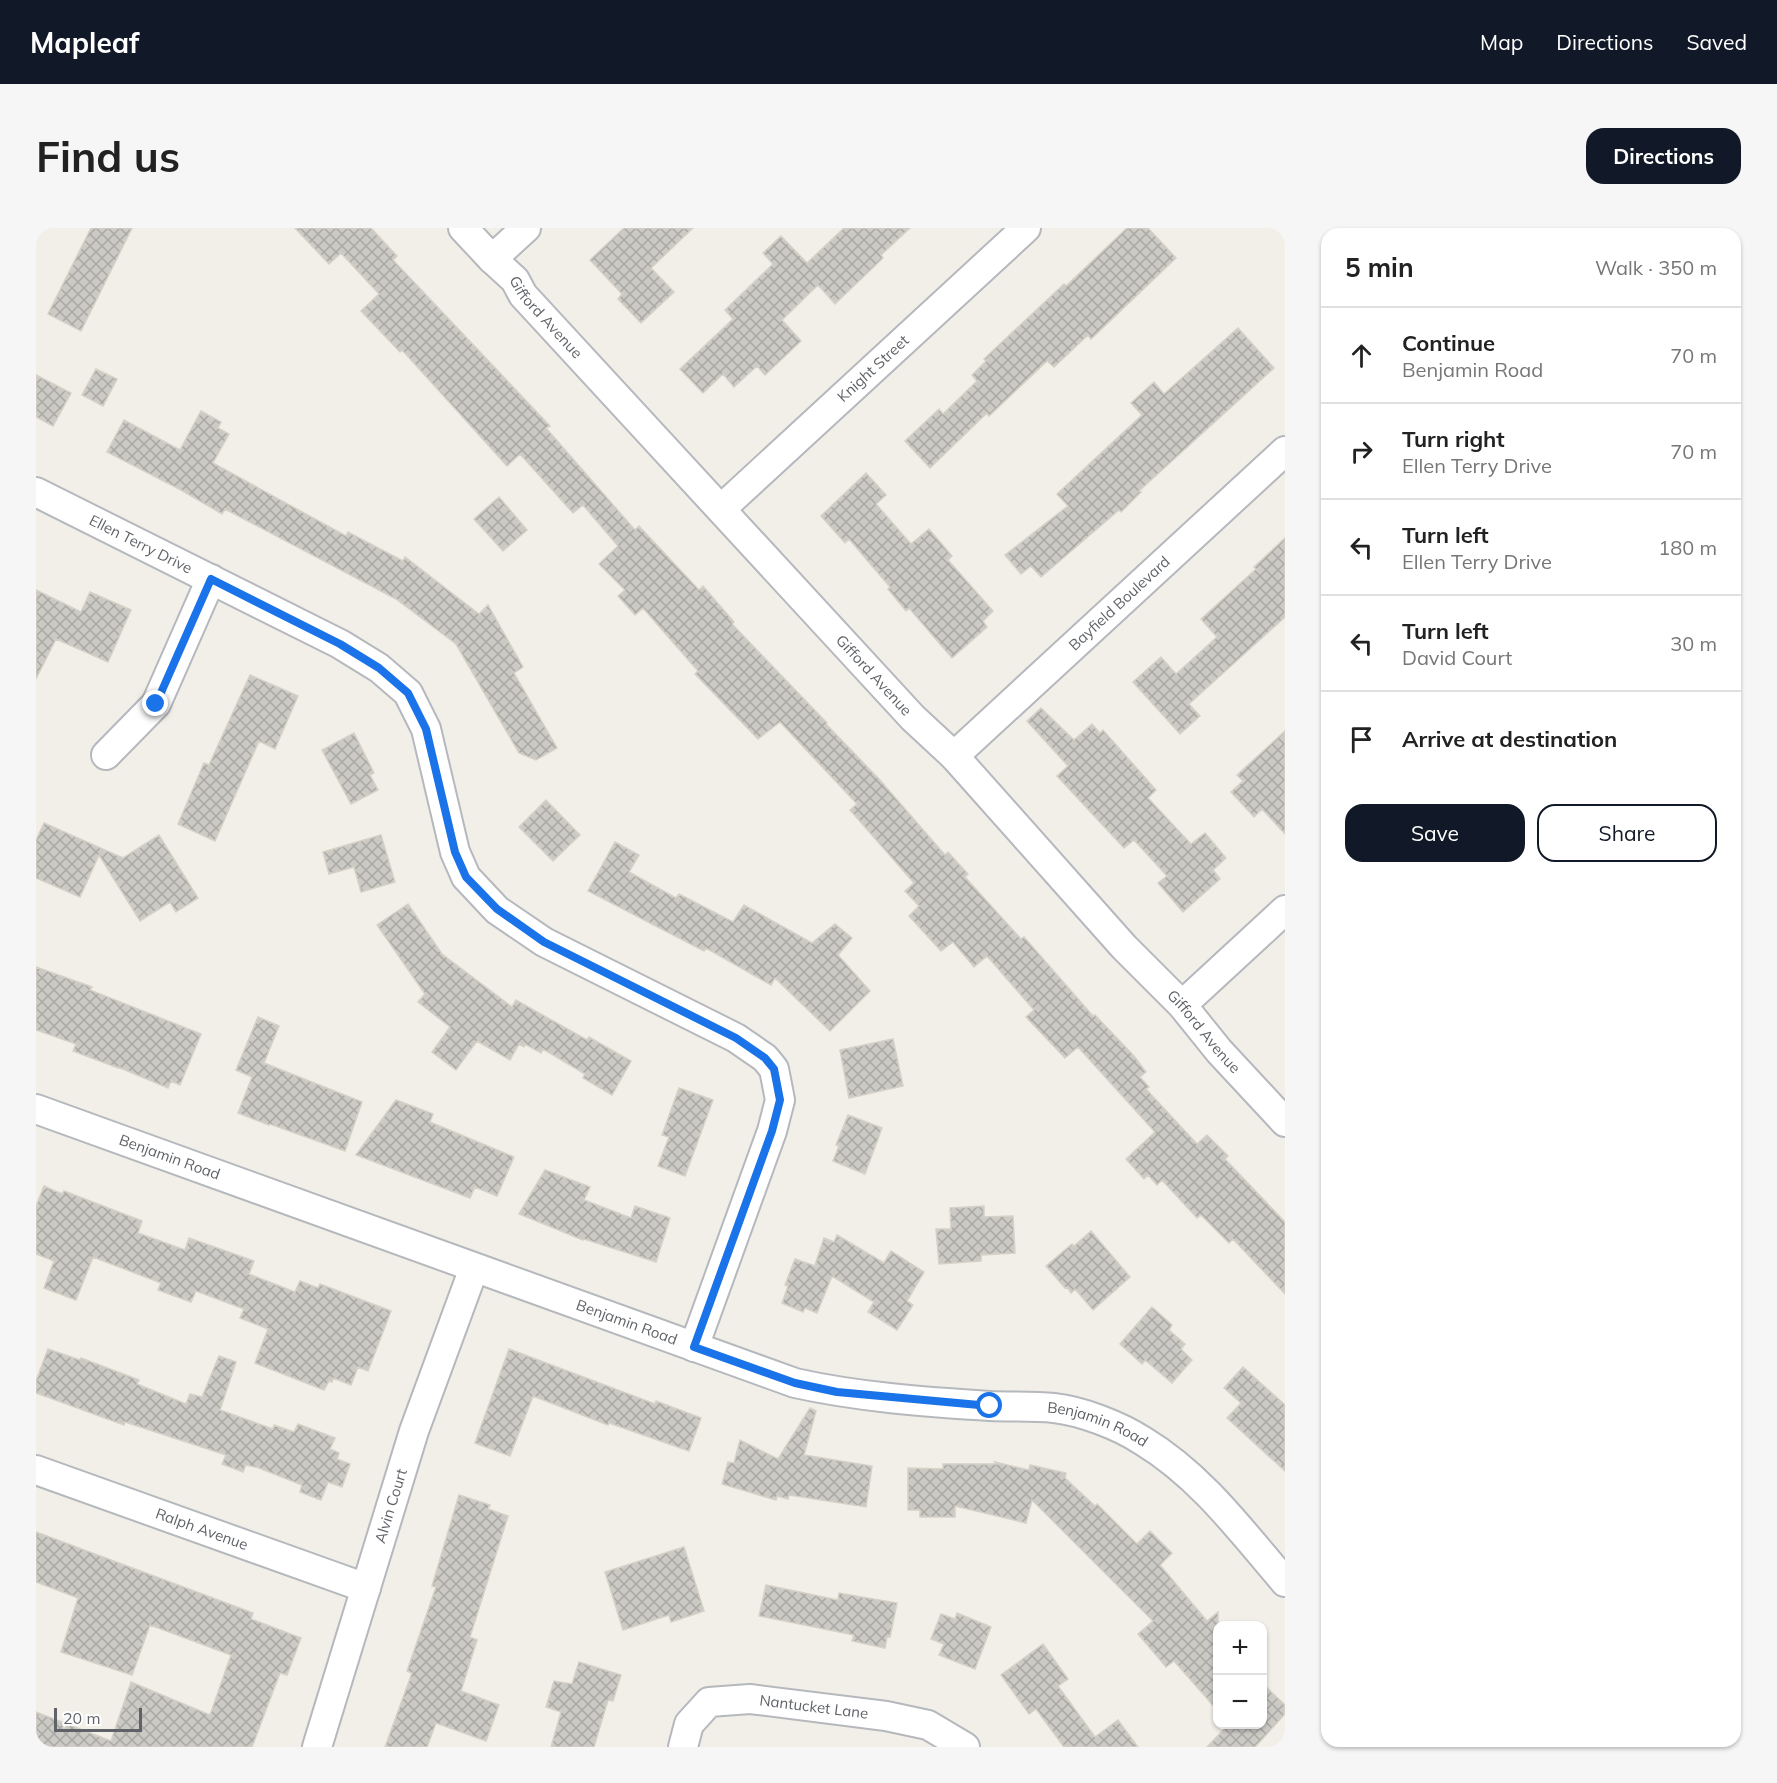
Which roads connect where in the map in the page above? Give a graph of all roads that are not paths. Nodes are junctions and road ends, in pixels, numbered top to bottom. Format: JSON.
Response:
{"nodes":[{"id":1,"x":463,"y":228,"type":"edge"},
{"id":2,"x":526,"y":228,"type":"edge"},
{"id":3,"x":1026,"y":228,"type":"edge"},
{"id":4,"x":492,"y":259,"type":"junction"},
{"id":5,"x":1285,"y":451,"type":"edge"},
{"id":6,"x":36,"y":492,"type":"edge"},
{"id":7,"x":721,"y":509,"type":"junction"},
{"id":8,"x":211,"y":579,"type":"junction"},
{"id":9,"x":106,"y":755,"type":"dead end"},
{"id":10,"x":954,"y":756,"type":"junction"},
{"id":11,"x":1285,"y":910,"type":"edge"},
{"id":12,"x":1182,"y":1005,"type":"junction"},
{"id":13,"x":36,"y":1109,"type":"edge"},
{"id":14,"x":1285,"y":1122,"type":"edge"},
{"id":15,"x":474,"y":1268,"type":"junction"},
{"id":16,"x":694,"y":1347,"type":"junction"},
{"id":17,"x":36,"y":1470,"type":"edge"},
{"id":18,"x":1285,"y":1582,"type":"edge"},
{"id":19,"x":366,"y":1588,"type":"junction"},
{"id":20,"x":317,"y":1747,"type":"edge"},
{"id":21,"x":683,"y":1747,"type":"edge"},
{"id":22,"x":965,"y":1747,"type":"edge"}],
"edges":[{"from":1,"to":4,"type":"street","name":"Gifford Avenue"},
{"from":2,"to":4,"type":"street"},
{"from":3,"to":7,"type":"street","name":"Knight Street"},
{"from":4,"to":7,"type":"street","name":"Gifford Avenue"},
{"from":5,"to":10,"type":"street","name":"Bayfield Boulevard"},
{"from":6,"to":8,"type":"street","name":"Ellen Terry Drive"},
{"from":7,"to":10,"type":"street","name":"Gifford Avenue"},
{"from":8,"to":9,"type":"street"},
{"from":8,"to":16,"type":"street","name":"Ellen Terry Drive"},
{"from":10,"to":12,"type":"street","name":"Gifford Avenue"},
{"from":11,"to":12,"type":"street"},
{"from":12,"to":14,"type":"street","name":"Gifford Avenue"},
{"from":13,"to":15,"type":"street","name":"Benjamin Road"},
{"from":15,"to":16,"type":"street","name":"Benjamin Road"},
{"from":15,"to":19,"type":"street","name":"Alvin Court"},
{"from":16,"to":18,"type":"street","name":"Benjamin Road"},
{"from":17,"to":19,"type":"street","name":"Ralph Avenue"},
{"from":19,"to":20,"type":"street","name":"Alvin Court"},
{"from":21,"to":22,"type":"street","name":"Nantucket Lane"}]}
